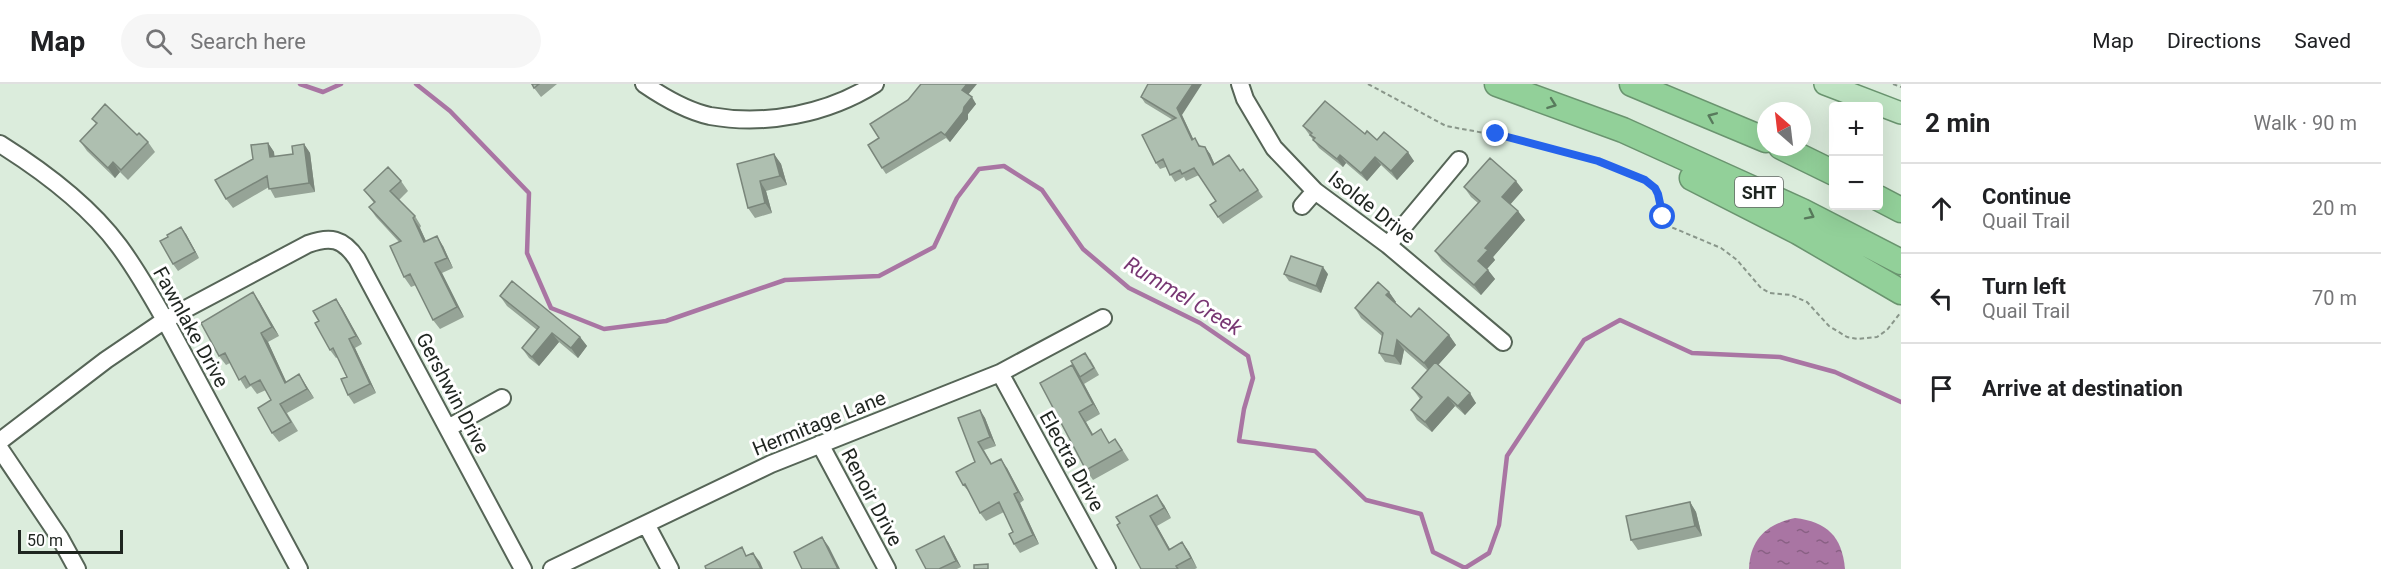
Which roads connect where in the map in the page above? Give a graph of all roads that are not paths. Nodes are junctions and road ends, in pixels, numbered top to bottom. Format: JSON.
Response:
{"nodes":[{"id":1,"x":644,"y":84,"type":"edge"},
{"id":2,"x":875,"y":84,"type":"edge"},
{"id":3,"x":1240,"y":84,"type":"edge"},
{"id":4,"x":1497,"y":84,"type":"edge"},
{"id":5,"x":1632,"y":84,"type":"edge"},
{"id":6,"x":1825,"y":84,"type":"edge"},
{"id":7,"x":1901,"y":113,"type":"edge"},
{"id":8,"x":1623,"y":130,"type":"junction"},
{"id":9,"x":1757,"y":136,"type":"edge"},
{"id":10,"x":0,"y":144,"type":"edge"},
{"id":11,"x":1799,"y":156,"type":"edge"},
{"id":12,"x":1459,"y":160,"type":"dead end"},
{"id":13,"x":1829,"y":171,"type":"edge"},
{"id":14,"x":1315,"y":191,"type":"junction"},
{"id":15,"x":1883,"y":201,"type":"edge"},
{"id":16,"x":1302,"y":206,"type":"dead end"},
{"id":17,"x":1901,"y":210,"type":"edge"},
{"id":18,"x":1388,"y":245,"type":"junction"},
{"id":19,"x":1897,"y":259,"type":"edge"},
{"id":20,"x":1901,"y":292,"type":"edge"},
{"id":21,"x":1103,"y":318,"type":"dead end"},
{"id":22,"x":165,"y":320,"type":"junction"},
{"id":23,"x":1503,"y":342,"type":"dead end"},
{"id":24,"x":1000,"y":373,"type":"junction"},
{"id":25,"x":502,"y":398,"type":"dead end"},
{"id":26,"x":448,"y":428,"type":"junction"},
{"id":27,"x":0,"y":441,"type":"edge"},
{"id":28,"x":820,"y":444,"type":"junction"},
{"id":29,"x":0,"y":449,"type":"edge"},
{"id":30,"x":646,"y":524,"type":"junction"},
{"id":31,"x":77,"y":569,"type":"edge"},
{"id":32,"x":299,"y":569,"type":"edge"},
{"id":33,"x":523,"y":569,"type":"edge"},
{"id":34,"x":552,"y":569,"type":"edge"},
{"id":35,"x":670,"y":569,"type":"edge"},
{"id":36,"x":887,"y":569,"type":"edge"},
{"id":37,"x":1107,"y":569,"type":"edge"}],
"edges":[{"from":1,"to":2,"type":"street"},
{"from":3,"to":14,"type":"street","name":"Isolde Drive"},
{"from":4,"to":8,"type":"highway","number":"SHT","one_way":true},
{"from":9,"to":5,"type":"highway","one_way":true},
{"from":6,"to":7,"type":"main road"},
{"from":8,"to":19,"type":"highway","number":"SHT","one_way":true},
{"from":8,"to":20,"type":"highway"},
{"from":10,"to":22,"type":"street","name":"Fawnlake Drive"},
{"from":11,"to":13,"type":"highway","number":"SHT"},
{"from":12,"to":18,"type":"street"},
{"from":14,"to":16,"type":"street"},
{"from":14,"to":18,"type":"street","name":"Isolde Drive"},
{"from":15,"to":17,"type":"highway"},
{"from":18,"to":23,"type":"street","name":"Isolde Drive"},
{"from":21,"to":24,"type":"street","name":"Hermitage Lane"},
{"from":22,"to":26,"type":"street","name":"Gershwin Drive"},
{"from":22,"to":27,"type":"street"},
{"from":22,"to":32,"type":"street","name":"Fawnlake Drive"},
{"from":24,"to":28,"type":"street","name":"Hermitage Lane"},
{"from":24,"to":37,"type":"street","name":"Electra Drive"},
{"from":25,"to":26,"type":"street"},
{"from":26,"to":33,"type":"street","name":"Gershwin Drive"},
{"from":28,"to":30,"type":"street","name":"Hermitage Lane"},
{"from":28,"to":36,"type":"street","name":"Renoir Drive"},
{"from":29,"to":31,"type":"street"},
{"from":30,"to":34,"type":"street","name":"Hermitage Lane"},
{"from":30,"to":35,"type":"street"}]}
